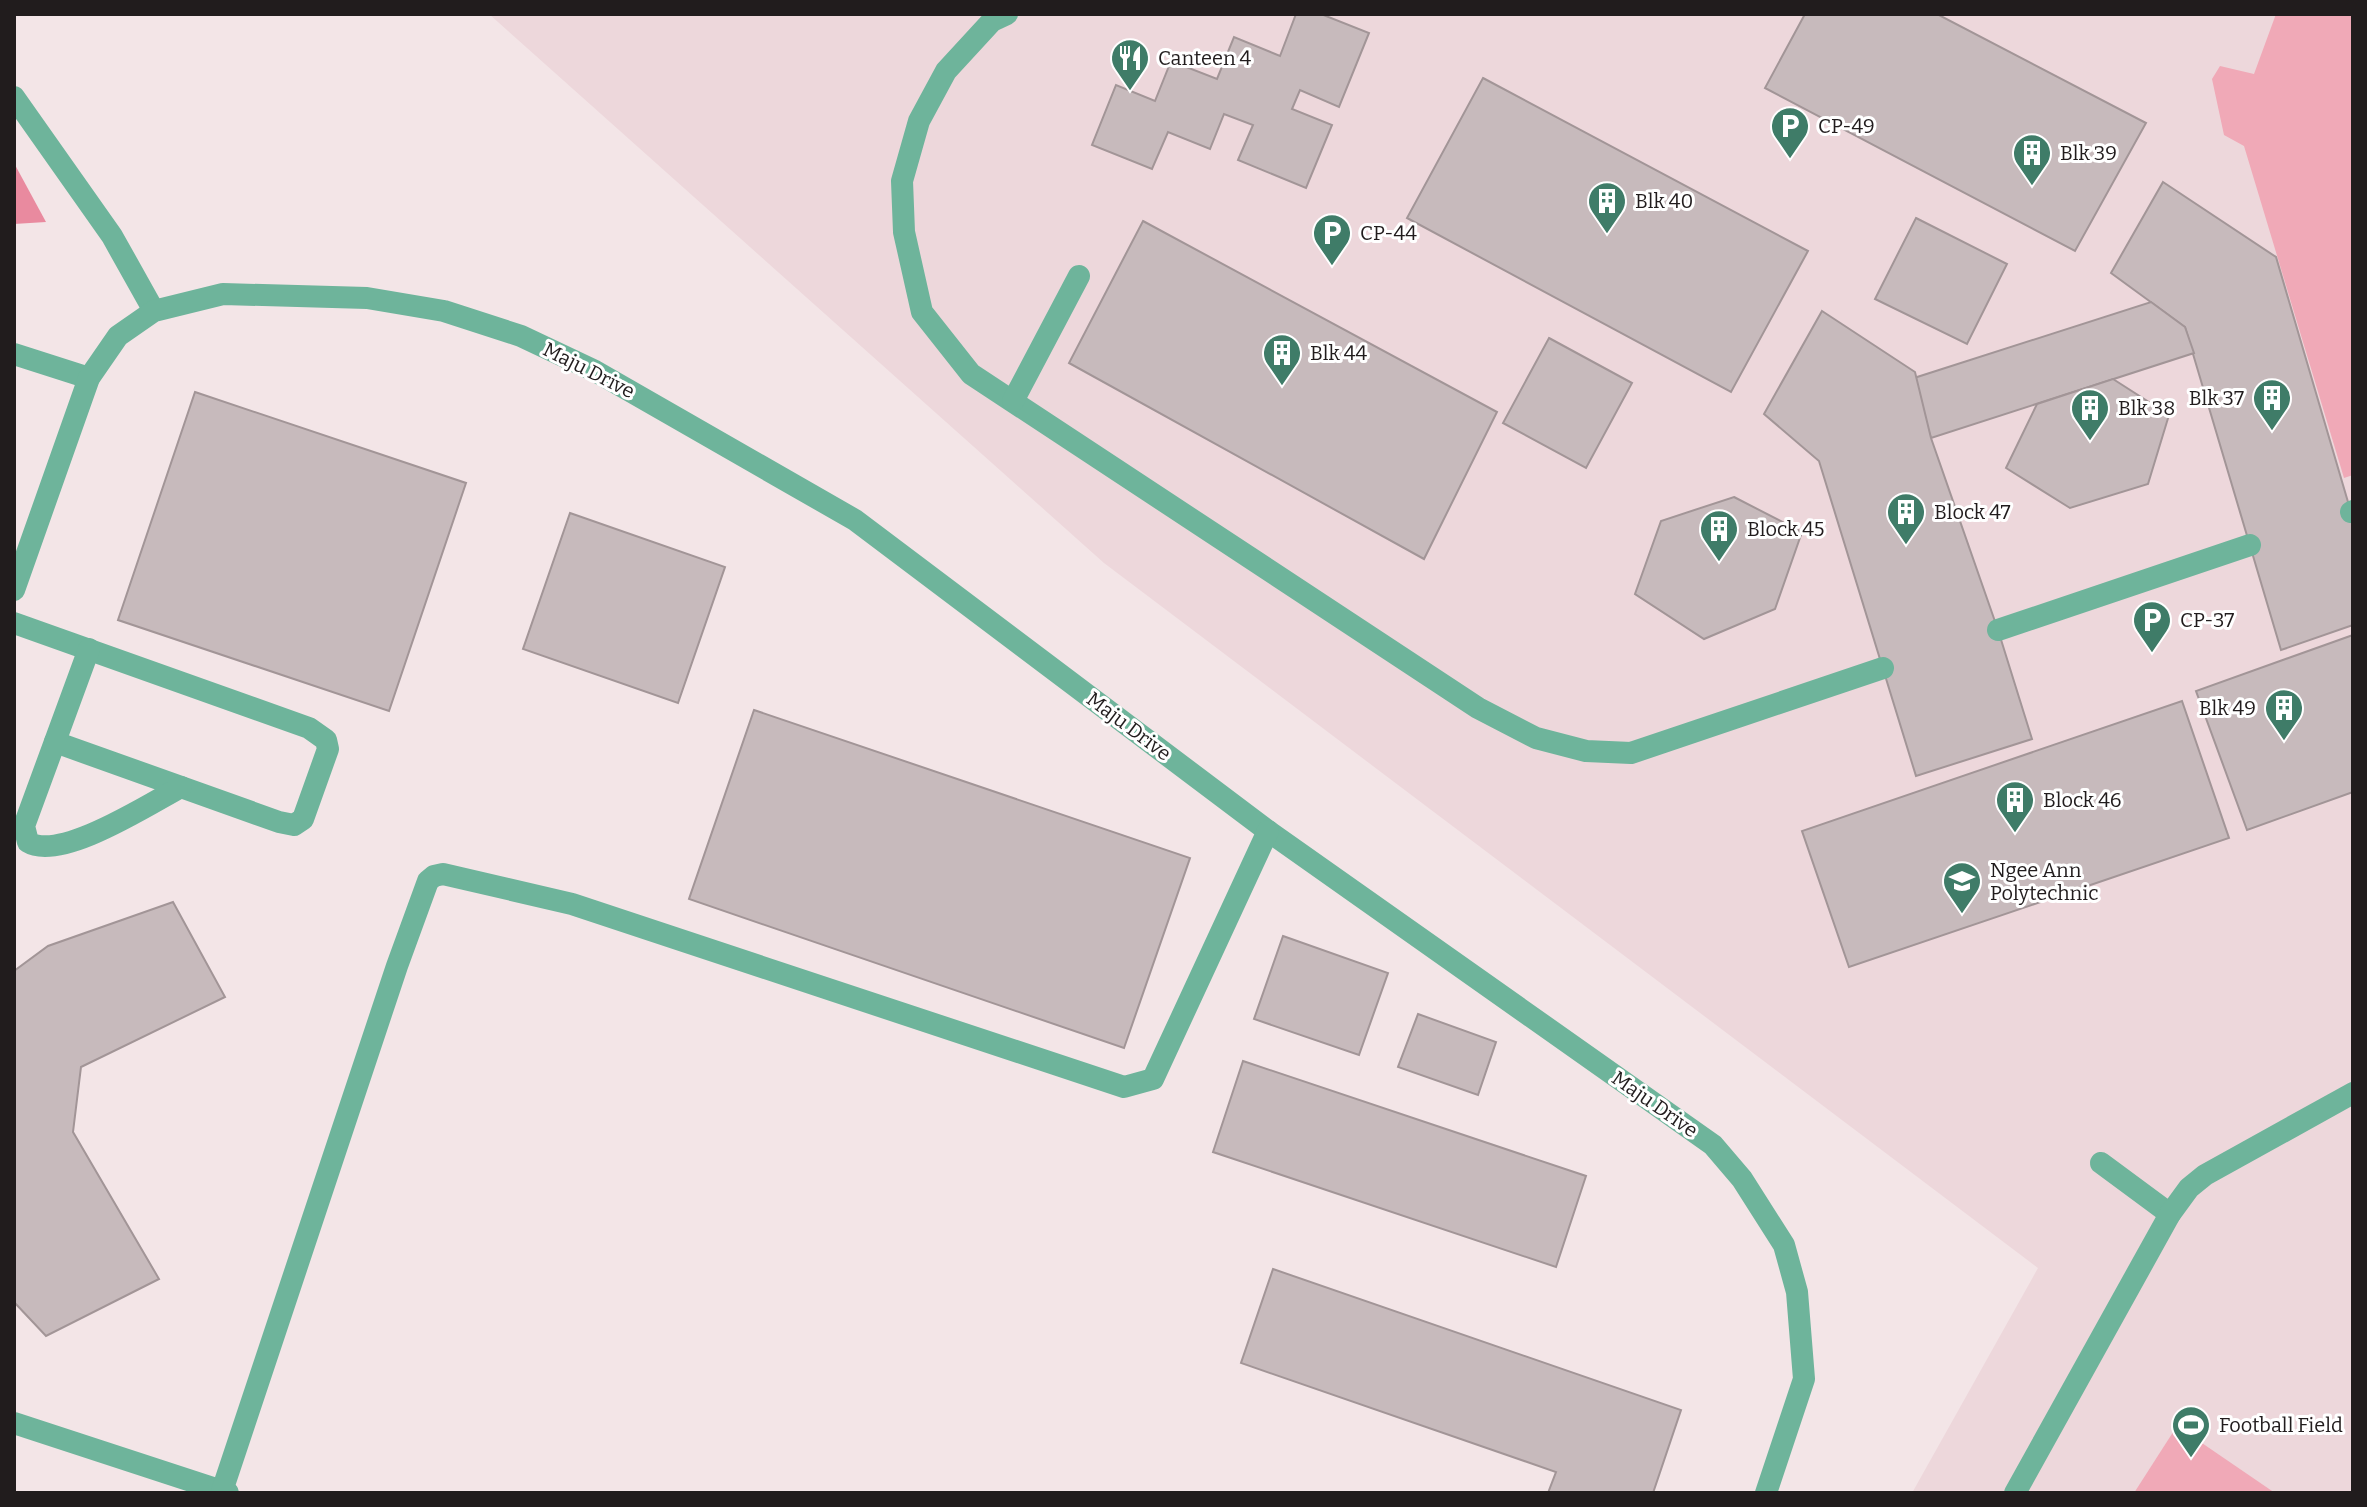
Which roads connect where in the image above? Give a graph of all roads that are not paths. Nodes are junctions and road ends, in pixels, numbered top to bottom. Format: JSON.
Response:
{"nodes":[{"id":1,"x":1007,"y":14,"type":"edge"},
{"id":2,"x":14,"y":97,"type":"edge"},
{"id":3,"x":1079,"y":276,"type":"dead end"},
{"id":4,"x":154,"y":311,"type":"junction"},
{"id":5,"x":14,"y":354,"type":"edge"},
{"id":6,"x":89,"y":378,"type":"junction"},
{"id":7,"x":1013,"y":401,"type":"junction"},
{"id":8,"x":2250,"y":545,"type":"dead end"},
{"id":9,"x":14,"y":590,"type":"edge"},
{"id":10,"x":14,"y":623,"type":"edge"},
{"id":11,"x":1998,"y":630,"type":"dead end"},
{"id":12,"x":89,"y":649,"type":"junction"},
{"id":13,"x":1883,"y":668,"type":"dead end"},
{"id":14,"x":55,"y":742,"type":"junction"},
{"id":15,"x":181,"y":787,"type":"junction"},
{"id":16,"x":1268,"y":831,"type":"junction"},
{"id":17,"x":2353,"y":1093,"type":"edge"},
{"id":18,"x":2101,"y":1163,"type":"dead end"},
{"id":19,"x":2170,"y":1214,"type":"junction"},
{"id":20,"x":14,"y":1423,"type":"edge"},
{"id":21,"x":225,"y":1492,"type":"edge"},
{"id":22,"x":1766,"y":1493,"type":"edge"},
{"id":23,"x":2015,"y":1493,"type":"edge"}],
"edges":[{"from":1,"to":7,"type":"lane"},
{"from":2,"to":4,"type":"lane"},
{"from":3,"to":7,"type":"lane"},
{"from":4,"to":6,"type":"lane","name":"Maju Drive"},
{"from":4,"to":16,"type":"lane","name":"Maju Drive"},
{"from":5,"to":6,"type":"lane"},
{"from":6,"to":9,"type":"lane","name":"Maju Drive"},
{"from":7,"to":13,"type":"lane"},
{"from":8,"to":11,"type":"lane"},
{"from":10,"to":12,"type":"lane"},
{"from":12,"to":14,"type":"lane"},
{"from":12,"to":15,"type":"lane"},
{"from":14,"to":15,"type":"lane"},
{"from":14,"to":15,"type":"lane"},
{"from":16,"to":21,"type":"lane"},
{"from":16,"to":22,"type":"lane","name":"Maju Drive"},
{"from":17,"to":19,"type":"lane"},
{"from":18,"to":19,"type":"lane"},
{"from":19,"to":23,"type":"lane"},
{"from":20,"to":21,"type":"lane"}]}
